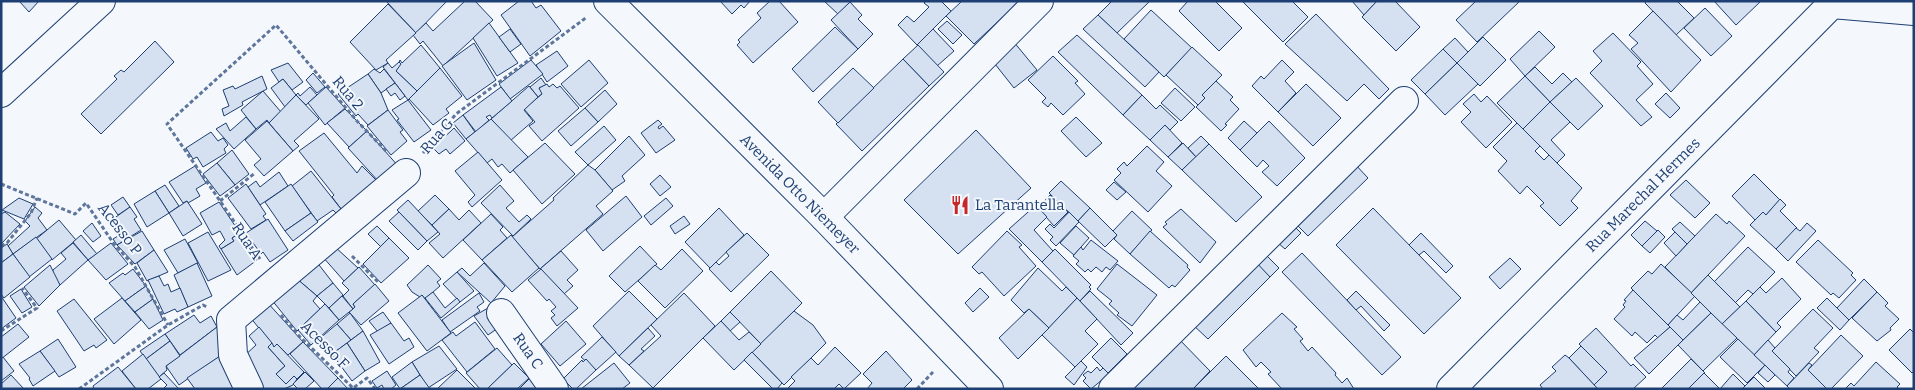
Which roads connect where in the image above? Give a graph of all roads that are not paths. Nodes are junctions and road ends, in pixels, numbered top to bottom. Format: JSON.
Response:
{"nodes":[{"id":1,"x":100,"y":1,"type":"edge"},
{"id":2,"x":1039,"y":1,"type":"edge"},
{"id":3,"x":1833,"y":2,"type":"edge"},
{"id":4,"x":614,"y":3,"type":"edge"},
{"id":5,"x":1914,"y":11,"type":"edge"},
{"id":6,"x":1,"y":93,"type":"edge"},
{"id":7,"x":1404,"y":101,"type":"dead end"},
{"id":8,"x":406,"y":173,"type":"road end"},
{"id":9,"x":824,"y":217,"type":"junction"},
{"id":10,"x":501,"y":313,"type":"dead end"},
{"id":11,"x":249,"y":389,"type":"edge"},
{"id":12,"x":554,"y":389,"type":"edge"},
{"id":13,"x":990,"y":389,"type":"edge"},
{"id":14,"x":1113,"y":389,"type":"edge"},
{"id":15,"x":1451,"y":389,"type":"edge"}],
"edges":[{"from":1,"to":6,"type":"street"},
{"from":2,"to":9,"type":"street"},
{"from":3,"to":5,"type":"street"},
{"from":3,"to":15,"type":"street","name":"Rua Marechal Hermes"},
{"from":4,"to":9,"type":"street","name":"Avenida Otto Niemeyer"},
{"from":7,"to":14,"type":"street"},
{"from":8,"to":11,"type":"street"},
{"from":9,"to":13,"type":"street","name":"Avenida Otto Niemeyer"},
{"from":10,"to":12,"type":"street","name":"Rua C"}]}
